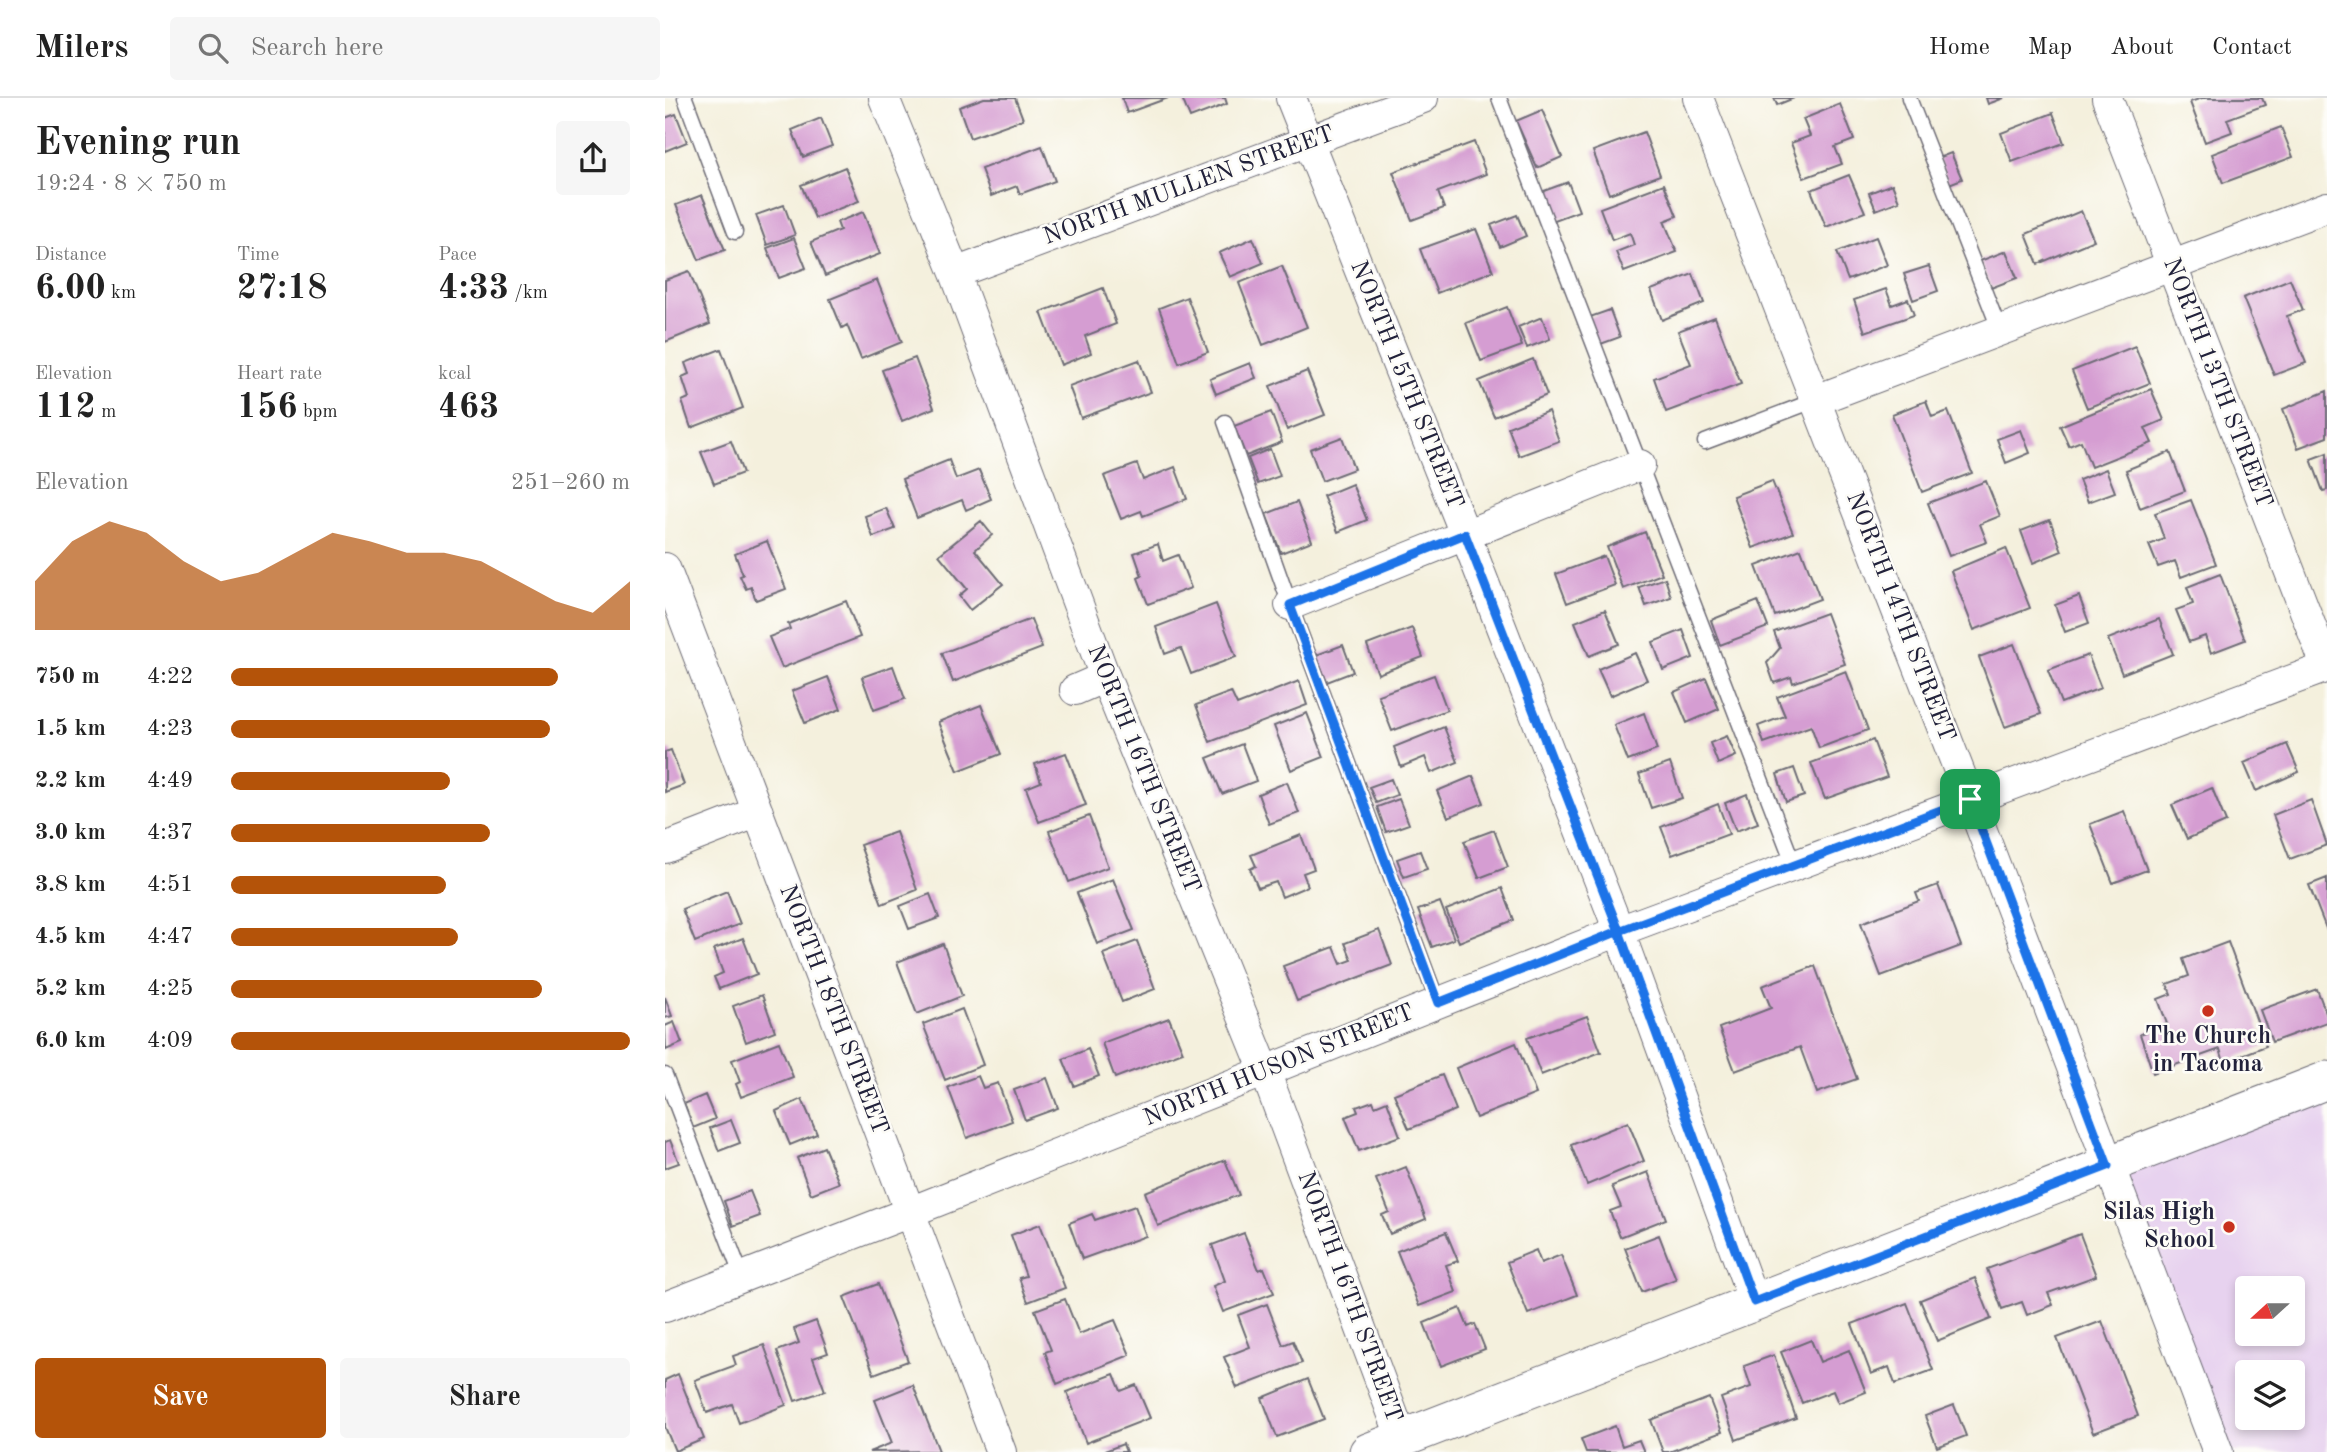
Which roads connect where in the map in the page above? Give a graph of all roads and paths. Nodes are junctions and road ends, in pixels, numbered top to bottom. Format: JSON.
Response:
{"nodes":[{"id":1,"x":685,"y":98,"type":"edge"},
{"id":2,"x":884,"y":98,"type":"edge"},
{"id":3,"x":1291,"y":98,"type":"edge"},
{"id":4,"x":1423,"y":98,"type":"edge"},
{"id":5,"x":1499,"y":98,"type":"edge"},
{"id":6,"x":1697,"y":98,"type":"edge"},
{"id":7,"x":1909,"y":98,"type":"edge"},
{"id":8,"x":2107,"y":98,"type":"edge"},
{"id":9,"x":1308,"y":142,"type":"junction"},
{"id":10,"x":2327,"y":206,"type":"edge"},
{"id":11,"x":735,"y":232,"type":"dead end"},
{"id":12,"x":2172,"y":266,"type":"junction"},
{"id":13,"x":955,"y":273,"type":"junction"},
{"id":14,"x":2000,"y":331,"type":"junction"},
{"id":15,"x":1816,"y":400,"type":"junction"},
{"id":16,"x":1225,"y":422,"type":"dead end"},
{"id":17,"x":1705,"y":442,"type":"dead end"},
{"id":18,"x":1640,"y":465,"type":"junction"},
{"id":19,"x":1465,"y":534,"type":"junction"},
{"id":20,"x":665,"y":568,"type":"edge"},
{"id":21,"x":1290,"y":605,"type":"junction"},
{"id":22,"x":2327,"y":667,"type":"edge"},
{"id":23,"x":1105,"y":677,"type":"junction"},
{"id":24,"x":1075,"y":690,"type":"dead end"},
{"id":25,"x":1970,"y":799,"type":"junction"},
{"id":26,"x":758,"y":812,"type":"junction"},
{"id":27,"x":665,"y":848,"type":"edge"},
{"id":28,"x":1794,"y":865,"type":"junction"},
{"id":29,"x":1619,"y":931,"type":"junction"},
{"id":30,"x":1438,"y":1003,"type":"junction"},
{"id":31,"x":1265,"y":1071,"type":"junction"},
{"id":32,"x":665,"y":1075,"type":"edge"},
{"id":33,"x":2327,"y":1080,"type":"edge"},
{"id":34,"x":2108,"y":1166,"type":"junction"},
{"id":35,"x":910,"y":1212,"type":"junction"},
{"id":36,"x":742,"y":1277,"type":"junction"},
{"id":37,"x":1754,"y":1302,"type":"junction"},
{"id":38,"x":665,"y":1307,"type":"edge"},
{"id":39,"x":1402,"y":1439,"type":"junction"},
{"id":40,"x":1001,"y":1452,"type":"edge"},
{"id":41,"x":1368,"y":1452,"type":"edge"},
{"id":42,"x":2218,"y":1452,"type":"edge"}],
"edges":[{"from":1,"to":11,"type":"lane"},
{"from":2,"to":13,"type":"street","name":"NORTH 16TH STREET"},
{"from":3,"to":9,"type":"street","name":"NORTH 15TH STREET"},
{"from":4,"to":9,"type":"street","name":"NORTH MULLEN STREET"},
{"from":5,"to":18,"type":"lane"},
{"from":6,"to":15,"type":"street","name":"NORTH 14TH STREET"},
{"from":7,"to":14,"type":"lane"},
{"from":8,"to":12,"type":"street","name":"NORTH 13TH STREET"},
{"from":9,"to":13,"type":"street","name":"NORTH MULLEN STREET"},
{"from":9,"to":19,"type":"street","name":"NORTH 15TH STREET"},
{"from":10,"to":12,"type":"street"},
{"from":12,"to":14,"type":"street"},
{"from":12,"to":22,"type":"street","name":"NORTH 13TH STREET"},
{"from":13,"to":23,"type":"street","name":"NORTH 16TH STREET"},
{"from":14,"to":15,"type":"street"},
{"from":15,"to":17,"type":"lane"},
{"from":15,"to":25,"type":"street","name":"NORTH 14TH STREET"},
{"from":16,"to":21,"type":"lane"},
{"from":18,"to":19,"type":"street"},
{"from":18,"to":28,"type":"lane"},
{"from":19,"to":21,"type":"street"},
{"from":19,"to":29,"type":"street","name":"NORTH 15TH STREET"},
{"from":20,"to":26,"type":"street","name":"NORTH 18TH STREET"},
{"from":21,"to":30,"type":"lane"},
{"from":22,"to":25,"type":"street","name":"NORTH HUSON STREET"},
{"from":23,"to":24,"type":"street"},
{"from":23,"to":31,"type":"street","name":"NORTH 16TH STREET"},
{"from":25,"to":28,"type":"street","name":"NORTH HUSON STREET"},
{"from":25,"to":34,"type":"street","name":"NORTH 14TH STREET"},
{"from":26,"to":27,"type":"street"},
{"from":26,"to":35,"type":"street","name":"NORTH 18TH STREET"},
{"from":28,"to":29,"type":"street","name":"NORTH HUSON STREET"},
{"from":29,"to":30,"type":"street","name":"NORTH HUSON STREET"},
{"from":29,"to":37,"type":"street","name":"NORTH 15TH STREET"},
{"from":30,"to":31,"type":"street","name":"NORTH HUSON STREET"},
{"from":31,"to":35,"type":"street","name":"NORTH HUSON STREET"},
{"from":31,"to":39,"type":"street","name":"NORTH 16TH STREET"},
{"from":32,"to":36,"type":"lane"},
{"from":33,"to":34,"type":"street"},
{"from":34,"to":37,"type":"street"},
{"from":34,"to":42,"type":"street","name":"NORTH 14TH STREET"},
{"from":35,"to":36,"type":"street","name":"NORTH HUSON STREET"},
{"from":35,"to":40,"type":"street","name":"NORTH 18TH STREET"},
{"from":36,"to":38,"type":"street","name":"NORTH HUSON STREET"},
{"from":37,"to":39,"type":"street"},
{"from":39,"to":41,"type":"street"}]}
